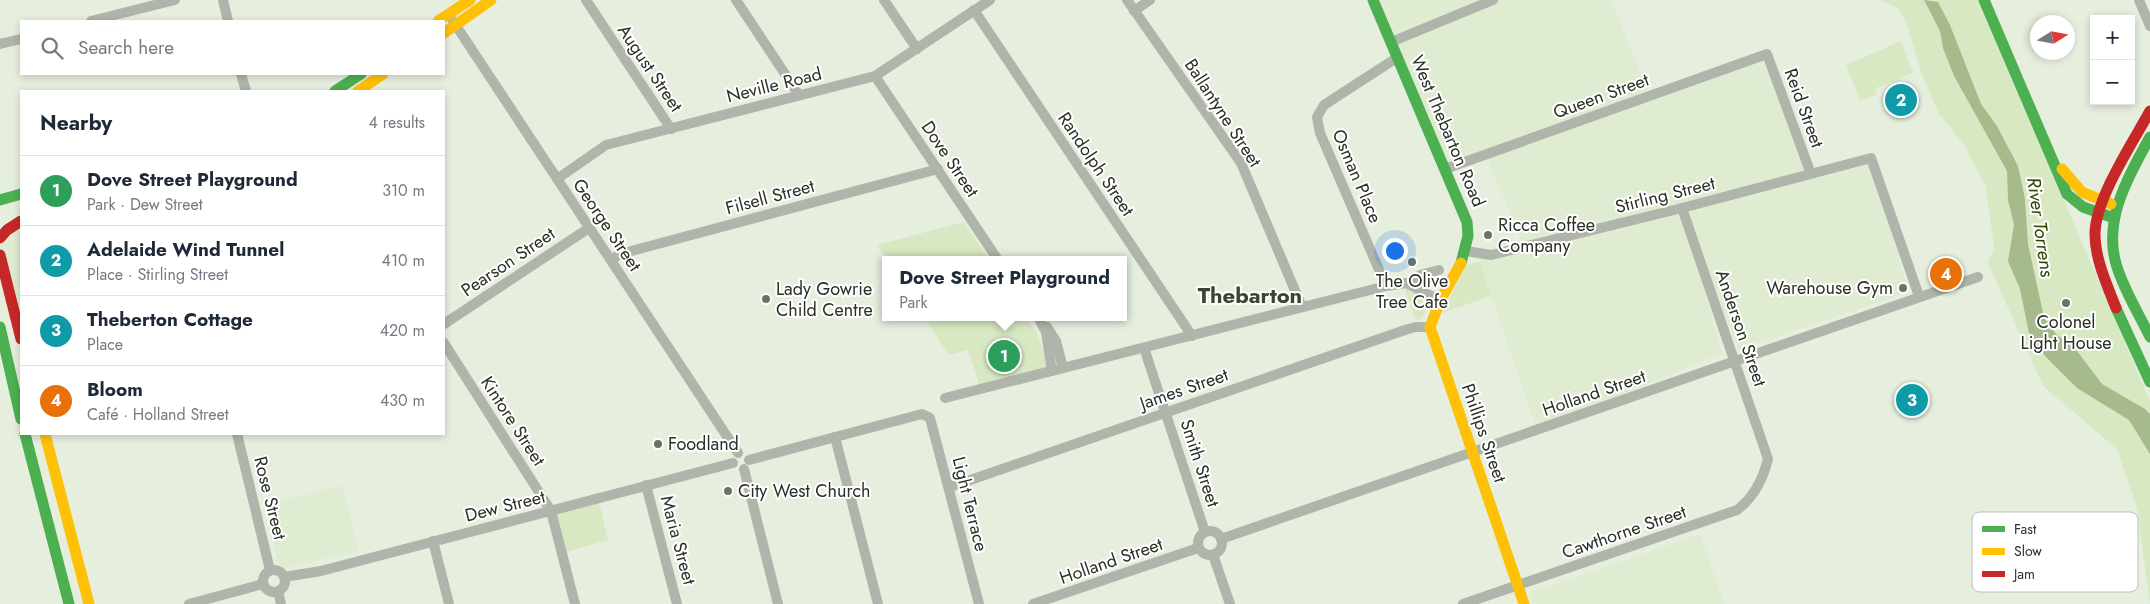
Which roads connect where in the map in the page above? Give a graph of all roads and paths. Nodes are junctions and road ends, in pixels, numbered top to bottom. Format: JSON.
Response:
{"nodes":[{"id":1,"x":175,"y":0,"type":"edge"},
{"id":2,"x":223,"y":0,"type":"edge"},
{"id":3,"x":470,"y":0,"type":"edge"},
{"id":4,"x":491,"y":0,"type":"edge"},
{"id":5,"x":586,"y":0,"type":"edge"},
{"id":6,"x":736,"y":0,"type":"edge"},
{"id":7,"x":884,"y":0,"type":"edge"},
{"id":8,"x":990,"y":0,"type":"edge"},
{"id":9,"x":1127,"y":0,"type":"edge"},
{"id":10,"x":1150,"y":0,"type":"edge"},
{"id":11,"x":1373,"y":0,"type":"edge"},
{"id":12,"x":1493,"y":0,"type":"edge"},
{"id":13,"x":1984,"y":0,"type":"edge"},
{"id":14,"x":2139,"y":0,"type":"edge"},
{"id":15,"x":974,"y":10,"type":"junction"},
{"id":16,"x":1134,"y":11,"type":"junction"},
{"id":17,"x":449,"y":14,"type":"junction"},
{"id":18,"x":95,"y":20,"type":"edge"},
{"id":19,"x":228,"y":20,"type":"edge"},
{"id":20,"x":440,"y":20,"type":"edge"},
{"id":21,"x":455,"y":25,"type":"junction"},
{"id":22,"x":2150,"y":26,"type":"edge"},
{"id":23,"x":445,"y":32,"type":"edge"},
{"id":24,"x":20,"y":39,"type":"edge"},
{"id":25,"x":1391,"y":42,"type":"junction"},
{"id":26,"x":0,"y":44,"type":"edge"},
{"id":27,"x":917,"y":49,"type":"junction"},
{"id":28,"x":1767,"y":54,"type":"joint"},
{"id":29,"x":1398,"y":57,"type":"junction"},
{"id":30,"x":242,"y":75,"type":"edge"},
{"id":31,"x":359,"y":75,"type":"edge"},
{"id":32,"x":382,"y":75,"type":"edge"},
{"id":33,"x":875,"y":76,"type":"junction"},
{"id":34,"x":246,"y":90,"type":"edge"},
{"id":35,"x":337,"y":90,"type":"edge"},
{"id":36,"x":359,"y":90,"type":"edge"},
{"id":37,"x":799,"y":95,"type":"junction"},
{"id":38,"x":2150,"y":111,"type":"edge"},
{"id":39,"x":671,"y":128,"type":"junction"},
{"id":40,"x":2150,"y":137,"type":"edge"},
{"id":41,"x":2048,"y":147,"type":"junction"},
{"id":42,"x":1445,"y":168,"type":"junction"},
{"id":43,"x":938,"y":169,"type":"junction"},
{"id":44,"x":1811,"y":174,"type":"junction"},
{"id":45,"x":557,"y":179,"type":"junction"},
{"id":46,"x":0,"y":188,"type":"edge"},
{"id":47,"x":18,"y":195,"type":"edge"},
{"id":48,"x":0,"y":200,"type":"edge"},
{"id":49,"x":2104,"y":202,"type":"junction"},
{"id":50,"x":2118,"y":206,"type":"junction"},
{"id":51,"x":1682,"y":208,"type":"junction"},
{"id":52,"x":20,"y":214,"type":"edge"},
{"id":53,"x":2100,"y":214,"type":"junction"},
{"id":54,"x":2114,"y":218,"type":"junction"},
{"id":55,"x":1,"y":219,"type":"edge"},
{"id":56,"x":20,"y":222,"type":"edge"},
{"id":57,"x":589,"y":228,"type":"junction"},
{"id":58,"x":0,"y":238,"type":"edge"},
{"id":59,"x":1466,"y":251,"type":"junction"},
{"id":60,"x":0,"y":255,"type":"edge"},
{"id":61,"x":995,"y":256,"type":"edge"},
{"id":62,"x":611,"y":260,"type":"junction"},
{"id":63,"x":1439,"y":270,"type":"dead end"},
{"id":64,"x":1978,"y":277,"type":"dead end"},
{"id":65,"x":1412,"y":285,"type":"junction"},
{"id":66,"x":1386,"y":286,"type":"junction"},
{"id":67,"x":1919,"y":296,"type":"junction"},
{"id":68,"x":1439,"y":300,"type":"junction"},
{"id":69,"x":1302,"y":307,"type":"junction"},
{"id":70,"x":1040,"y":321,"type":"edge"},
{"id":71,"x":1040,"y":321,"type":"edge"},
{"id":72,"x":445,"y":323,"type":"edge"},
{"id":73,"x":1430,"y":327,"type":"junction"},
{"id":74,"x":0,"y":328,"type":"edge"},
{"id":75,"x":20,"y":335,"type":"edge"},
{"id":76,"x":1192,"y":336,"type":"junction"},
{"id":77,"x":2150,"y":337,"type":"edge"},
{"id":78,"x":445,"y":345,"type":"edge"},
{"id":79,"x":1144,"y":348,"type":"junction"},
{"id":80,"x":1735,"y":361,"type":"junction"},
{"id":81,"x":1063,"y":368,"type":"junction"},
{"id":82,"x":1052,"y":371,"type":"junction"},
{"id":83,"x":2150,"y":382,"type":"edge"},
{"id":84,"x":945,"y":398,"type":"dead end"},
{"id":85,"x":1166,"y":412,"type":"junction"},
{"id":86,"x":20,"y":415,"type":"edge"},
{"id":87,"x":25,"y":435,"type":"edge"},
{"id":88,"x":45,"y":435,"type":"edge"},
{"id":89,"x":237,"y":435,"type":"edge"},
{"id":90,"x":835,"y":437,"type":"junction"},
{"id":91,"x":738,"y":453,"type":"junction"},
{"id":92,"x":1472,"y":453,"type":"junction"},
{"id":93,"x":1768,"y":459,"type":"joint"},
{"id":94,"x":733,"y":463,"type":"junction"},
{"id":95,"x":746,"y":464,"type":"junction"},
{"id":96,"x":646,"y":484,"type":"junction"},
{"id":97,"x":950,"y":487,"type":"junction"},
{"id":98,"x":551,"y":511,"type":"junction"},
{"id":99,"x":1205,"y":532,"type":"junction"},
{"id":100,"x":1221,"y":539,"type":"junction"},
{"id":101,"x":433,"y":541,"type":"junction"},
{"id":102,"x":1198,"y":548,"type":"junction"},
{"id":103,"x":1213,"y":555,"type":"junction"},
{"id":104,"x":270,"y":570,"type":"junction"},
{"id":105,"x":284,"y":577,"type":"junction"},
{"id":106,"x":263,"y":584,"type":"junction"},
{"id":107,"x":1518,"y":586,"type":"junction"},
{"id":108,"x":278,"y":591,"type":"junction"},
{"id":109,"x":68,"y":604,"type":"edge"},
{"id":110,"x":88,"y":604,"type":"edge"},
{"id":111,"x":189,"y":604,"type":"edge"},
{"id":112,"x":281,"y":604,"type":"edge"},
{"id":113,"x":448,"y":604,"type":"edge"},
{"id":114,"x":575,"y":604,"type":"edge"},
{"id":115,"x":677,"y":604,"type":"edge"},
{"id":116,"x":778,"y":604,"type":"edge"},
{"id":117,"x":878,"y":604,"type":"edge"},
{"id":118,"x":979,"y":604,"type":"edge"},
{"id":119,"x":1033,"y":604,"type":"edge"},
{"id":120,"x":1230,"y":604,"type":"edge"},
{"id":121,"x":1463,"y":604,"type":"edge"},
{"id":122,"x":1524,"y":604,"type":"edge"}],
"edges":[{"from":1,"to":18,"type":"street"},
{"from":2,"to":19,"type":"street"},
{"from":3,"to":17,"type":"main road"},
{"from":4,"to":21,"type":"main road"},
{"from":5,"to":39,"type":"street","name":"August Street"},
{"from":6,"to":37,"type":"street"},
{"from":7,"to":27,"type":"street"},
{"from":8,"to":15,"type":"street","name":"Neville Road"},
{"from":9,"to":16,"type":"street","name":"Ballantyne Street"},
{"from":10,"to":16,"type":"street"},
{"from":11,"to":25,"type":"main road","name":"West Thebarton Road"},
{"from":12,"to":25,"type":"street"},
{"from":13,"to":41,"type":"main road"},
{"from":14,"to":22,"type":"street"},
{"from":15,"to":27,"type":"street","name":"Neville Road"},
{"from":15,"to":76,"type":"street","name":"Randolph Street"},
{"from":16,"to":69,"type":"street","name":"Ballantyne Street"},
{"from":17,"to":20,"type":"main road"},
{"from":17,"to":21,"type":"street","name":"George Street"},
{"from":21,"to":23,"type":"main road"},
{"from":21,"to":45,"type":"street","name":"George Street"},
{"from":24,"to":26,"type":"street"},
{"from":25,"to":29,"type":"main road","name":"West Thebarton Road"},
{"from":27,"to":33,"type":"street","name":"Neville Road"},
{"from":28,"to":42,"type":"street","name":"Queen Street"},
{"from":28,"to":44,"type":"street","name":"Reid Street"},
{"from":29,"to":42,"type":"main road","name":"West Thebarton Road"},
{"from":29,"to":66,"type":"street","name":"Osman Place"},
{"from":30,"to":34,"type":"street"},
{"from":31,"to":35,"type":"main road"},
{"from":32,"to":36,"type":"main road"},
{"from":33,"to":37,"type":"street","name":"Neville Road"},
{"from":33,"to":43,"type":"street","name":"Dove Street"},
{"from":37,"to":39,"type":"street","name":"Neville Road"},
{"from":38,"to":49,"type":"main road"},
{"from":39,"to":45,"type":"street","name":"Neville Road"},
{"from":40,"to":50,"type":"main road"},
{"from":41,"to":49,"type":"main road"},
{"from":41,"to":53,"type":"main road"},
{"from":42,"to":59,"type":"main road","name":"West Thebarton Road"},
{"from":43,"to":61,"type":"street","name":"Dove Street"},
{"from":43,"to":62,"type":"street","name":"Filsell Street"},
{"from":44,"to":51,"type":"street","name":"Stirling Street"},
{"from":44,"to":67,"type":"street","name":"Stirling Street"},
{"from":45,"to":57,"type":"street","name":"George Street"},
{"from":46,"to":47,"type":"main road"},
{"from":47,"to":48,"type":"main road"},
{"from":49,"to":50,"type":"main road"},
{"from":49,"to":53,"type":"main road"},
{"from":50,"to":54,"type":"main road"},
{"from":51,"to":59,"type":"street","name":"Stirling Street"},
{"from":51,"to":80,"type":"street","name":"Anderson Street"},
{"from":52,"to":55,"type":"main road"},
{"from":53,"to":54,"type":"main road"},
{"from":53,"to":83,"type":"main road"},
{"from":54,"to":77,"type":"main road"},
{"from":56,"to":58,"type":"main road"},
{"from":57,"to":62,"type":"street","name":"George Street"},
{"from":57,"to":72,"type":"street","name":"Pearson Street"},
{"from":59,"to":68,"type":"main road","name":"West Thebarton Road"},
{"from":60,"to":75,"type":"main road"},
{"from":62,"to":91,"type":"street","name":"George Street"},
{"from":63,"to":65,"type":"street"},
{"from":64,"to":67,"type":"street","name":"Holland Street"},
{"from":65,"to":66,"type":"street"},
{"from":65,"to":68,"type":"street"},
{"from":66,"to":69,"type":"street"},
{"from":67,"to":80,"type":"street","name":"Holland Street"},
{"from":68,"to":73,"type":"main road"},
{"from":69,"to":76,"type":"street"},
{"from":70,"to":81,"type":"street"},
{"from":71,"to":82,"type":"street"},
{"from":73,"to":85,"type":"street","name":"James Street"},
{"from":73,"to":92,"type":"main road","name":"Phillips Street"},
{"from":74,"to":86,"type":"main road"},
{"from":76,"to":79,"type":"street"},
{"from":78,"to":98,"type":"street","name":"Kintore Street"},
{"from":79,"to":81,"type":"street"},
{"from":79,"to":85,"type":"street","name":"Smith Street"},
{"from":80,"to":92,"type":"street","name":"Holland Street"},
{"from":80,"to":93,"type":"street","name":"Anderson Street"},
{"from":81,"to":82,"type":"street"},
{"from":82,"to":84,"type":"street"},
{"from":85,"to":97,"type":"street","name":"James Street"},
{"from":85,"to":99,"type":"street","name":"Smith Street"},
{"from":87,"to":109,"type":"main road"},
{"from":88,"to":110,"type":"main road"},
{"from":89,"to":104,"type":"street","name":"Rose Street"},
{"from":90,"to":95,"type":"street"},
{"from":90,"to":97,"type":"street","name":"Light Terrace"},
{"from":90,"to":117,"type":"street"},
{"from":91,"to":94,"type":"street"},
{"from":91,"to":95,"type":"street"},
{"from":92,"to":100,"type":"street","name":"Holland Street"},
{"from":92,"to":107,"type":"main road","name":"Phillips Street"},
{"from":93,"to":107,"type":"street","name":"Cawthorne Street"},
{"from":94,"to":95,"type":"street"},
{"from":94,"to":96,"type":"street","name":"Dew Street"},
{"from":95,"to":116,"type":"street"},
{"from":96,"to":98,"type":"street","name":"Dew Street"},
{"from":96,"to":115,"type":"street","name":"Maria Street"},
{"from":97,"to":118,"type":"street","name":"Light Terrace"},
{"from":98,"to":101,"type":"street","name":"Dew Street"},
{"from":98,"to":114,"type":"street","name":"Kintore Street"},
{"from":99,"to":100,"type":"street"},
{"from":99,"to":102,"type":"street"},
{"from":100,"to":103,"type":"street"},
{"from":101,"to":105,"type":"street","name":"Dew Street"},
{"from":101,"to":113,"type":"street"},
{"from":102,"to":103,"type":"street"},
{"from":102,"to":119,"type":"street","name":"Holland Street"},
{"from":103,"to":120,"type":"street"},
{"from":104,"to":105,"type":"street"},
{"from":104,"to":106,"type":"street"},
{"from":105,"to":108,"type":"street"},
{"from":106,"to":108,"type":"street"},
{"from":106,"to":111,"type":"street"},
{"from":107,"to":121,"type":"street","name":"Cawthorne Street"},
{"from":107,"to":122,"type":"main road","name":"Phillips Street"},
{"from":108,"to":112,"type":"street"}]}
